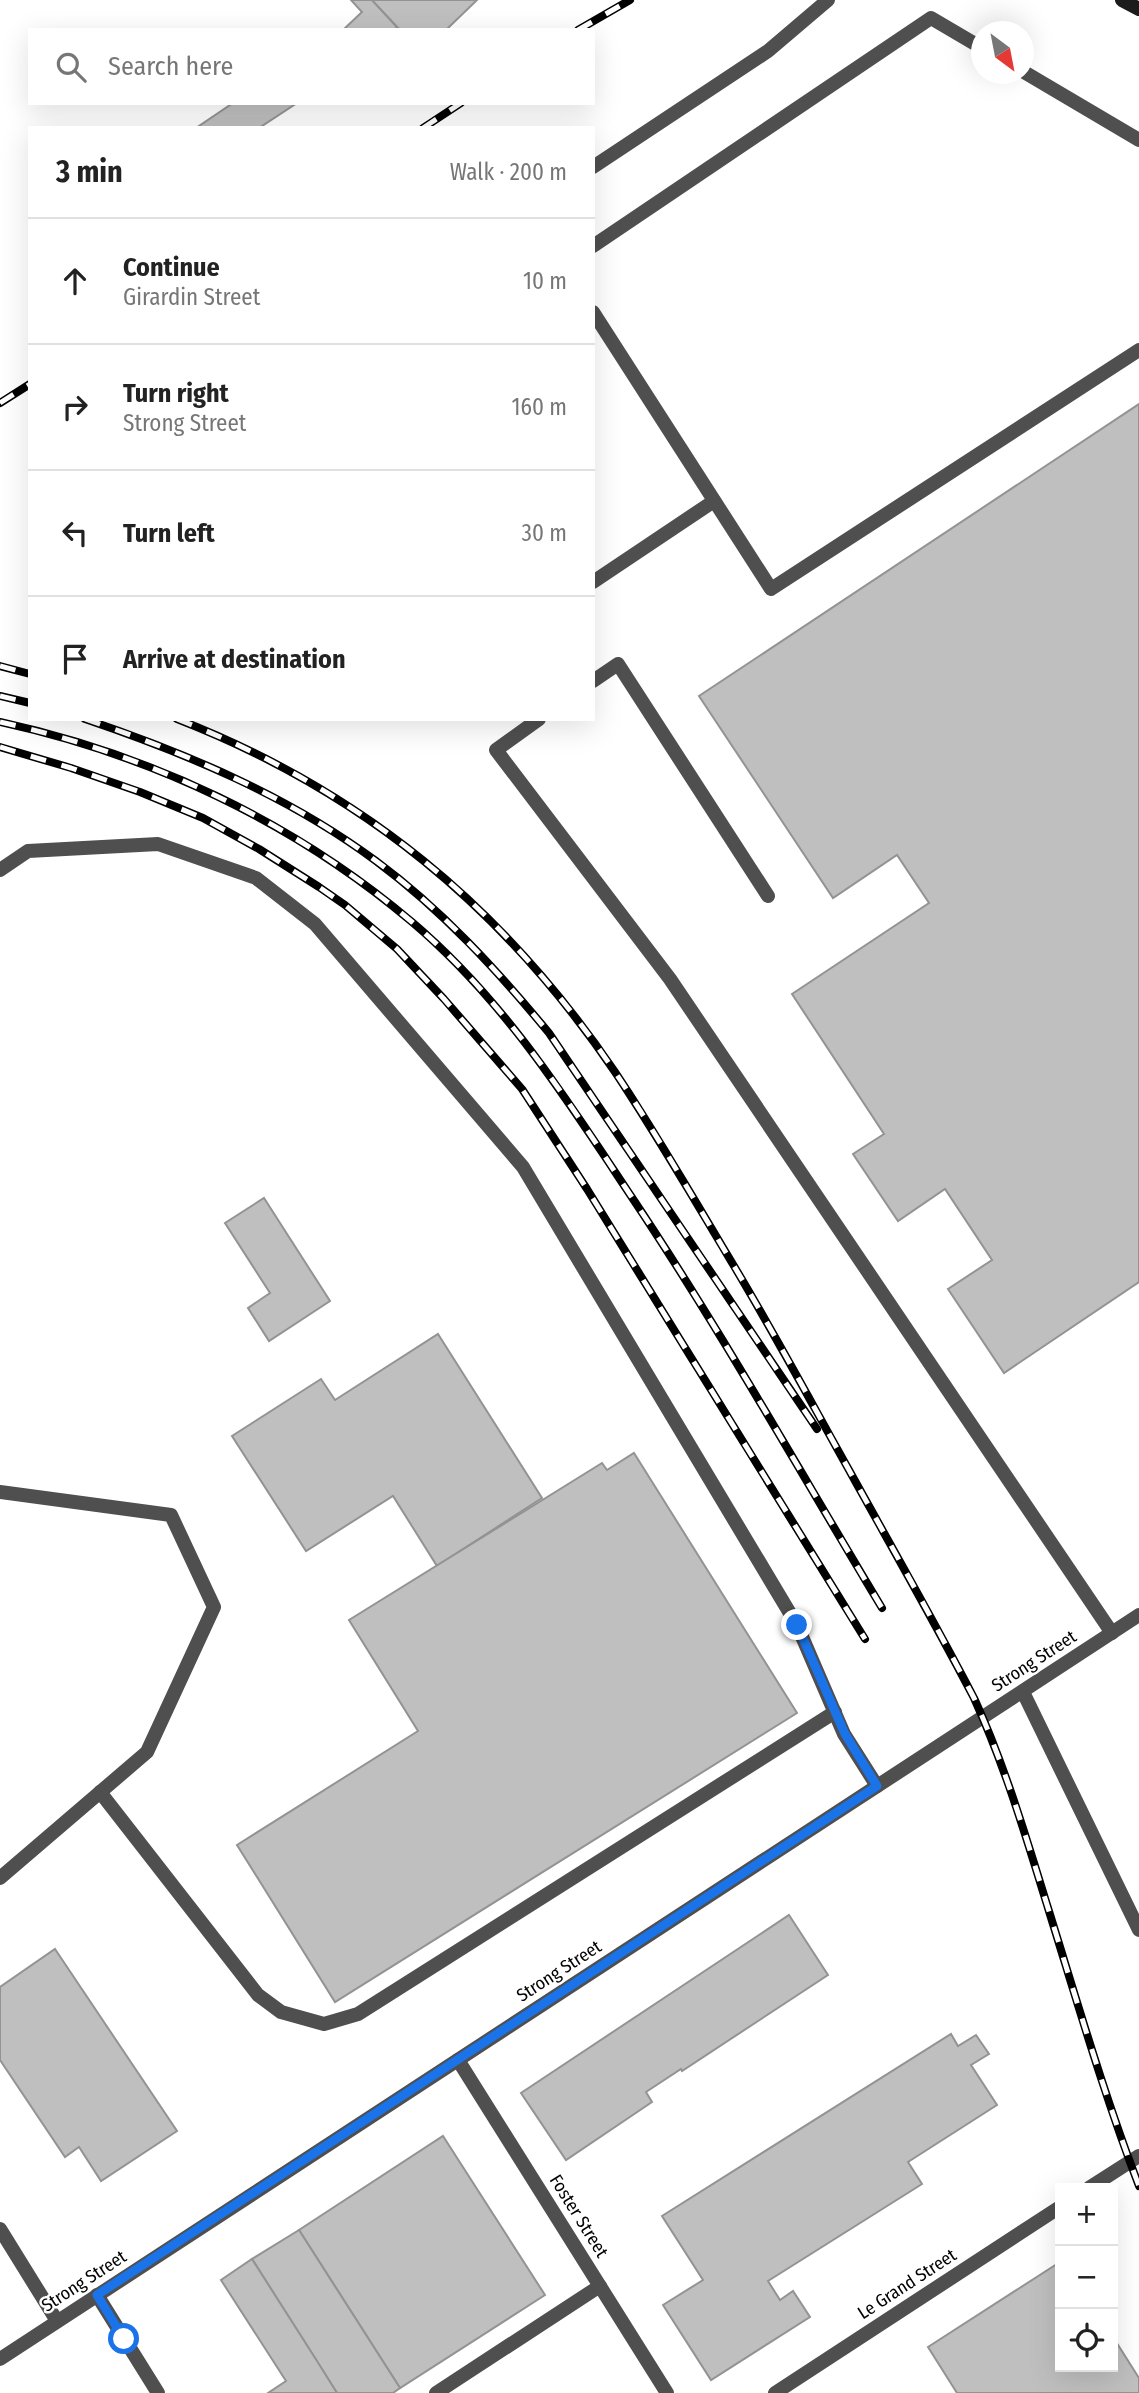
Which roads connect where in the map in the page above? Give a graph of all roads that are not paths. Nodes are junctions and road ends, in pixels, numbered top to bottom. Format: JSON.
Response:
{"nodes":[{"id":1,"x":828,"y":0,"type":"edge"},
{"id":2,"x":1122,"y":0,"type":"edge"},
{"id":3,"x":1139,"y":9,"type":"edge"},
{"id":4,"x":971,"y":42,"type":"edge"},
{"id":5,"x":1034,"y":78,"type":"edge"},
{"id":6,"x":1139,"y":140,"type":"edge"},
{"id":7,"x":595,"y":166,"type":"edge"},
{"id":8,"x":595,"y":245,"type":"edge"},
{"id":9,"x":595,"y":315,"type":"edge"},
{"id":10,"x":1139,"y":350,"type":"edge"},
{"id":11,"x":714,"y":500,"type":"junction"},
{"id":12,"x":595,"y":581,"type":"edge"},
{"id":13,"x":595,"y":680,"type":"edge"},
{"id":14,"x":536,"y":721,"type":"edge"},
{"id":15,"x":0,"y":870,"type":"edge"},
{"id":16,"x":768,"y":896,"type":"dead end"},
{"id":17,"x":0,"y":1492,"type":"edge"},
{"id":18,"x":1139,"y":1615,"type":"edge"},
{"id":19,"x":1112,"y":1633,"type":"junction"},
{"id":20,"x":1023,"y":1692,"type":"junction"},
{"id":21,"x":835,"y":1712,"type":"junction"},
{"id":22,"x":877,"y":1786,"type":"junction"},
{"id":23,"x":100,"y":1792,"type":"junction"},
{"id":24,"x":0,"y":1878,"type":"edge"},
{"id":25,"x":1139,"y":1930,"type":"edge"},
{"id":26,"x":458,"y":2060,"type":"junction"},
{"id":27,"x":1139,"y":2155,"type":"edge"},
{"id":28,"x":1097,"y":2183,"type":"edge"},
{"id":29,"x":1055,"y":2210,"type":"edge"},
{"id":30,"x":0,"y":2229,"type":"edge"},
{"id":31,"x":600,"y":2286,"type":"junction"},
{"id":32,"x":97,"y":2295,"type":"junction"},
{"id":33,"x":57,"y":2321,"type":"junction"},
{"id":34,"x":0,"y":2359,"type":"edge"},
{"id":35,"x":158,"y":2393,"type":"edge"},
{"id":36,"x":436,"y":2393,"type":"edge"},
{"id":37,"x":667,"y":2393,"type":"edge"},
{"id":38,"x":775,"y":2393,"type":"edge"}],
"edges":[{"from":1,"to":7,"type":"street"},
{"from":2,"to":3,"type":"main road"},
{"from":4,"to":8,"type":"street"},
{"from":5,"to":6,"type":"street"},
{"from":9,"to":11,"type":"street"},
{"from":10,"to":11,"type":"street"},
{"from":11,"to":12,"type":"street"},
{"from":13,"to":16,"type":"street"},
{"from":14,"to":19,"type":"street"},
{"from":15,"to":21,"type":"street"},
{"from":17,"to":23,"type":"street"},
{"from":18,"to":19,"type":"street","name":"Strong Street"},
{"from":19,"to":20,"type":"street","name":"Strong Street"},
{"from":20,"to":22,"type":"street","name":"Strong Street"},
{"from":20,"to":25,"type":"street"},
{"from":21,"to":22,"type":"street"},
{"from":21,"to":23,"type":"street"},
{"from":22,"to":26,"type":"street","name":"Strong Street"},
{"from":23,"to":24,"type":"street"},
{"from":26,"to":31,"type":"street","name":"Foster Street"},
{"from":26,"to":32,"type":"street","name":"Strong Street"},
{"from":27,"to":28,"type":"street"},
{"from":29,"to":38,"type":"street","name":"Le Grand Street"},
{"from":30,"to":33,"type":"street"},
{"from":31,"to":36,"type":"street"},
{"from":31,"to":37,"type":"street","name":"Foster Street"},
{"from":32,"to":33,"type":"street","name":"Strong Street"},
{"from":32,"to":35,"type":"street"},
{"from":33,"to":34,"type":"street","name":"Strong Street"}]}
